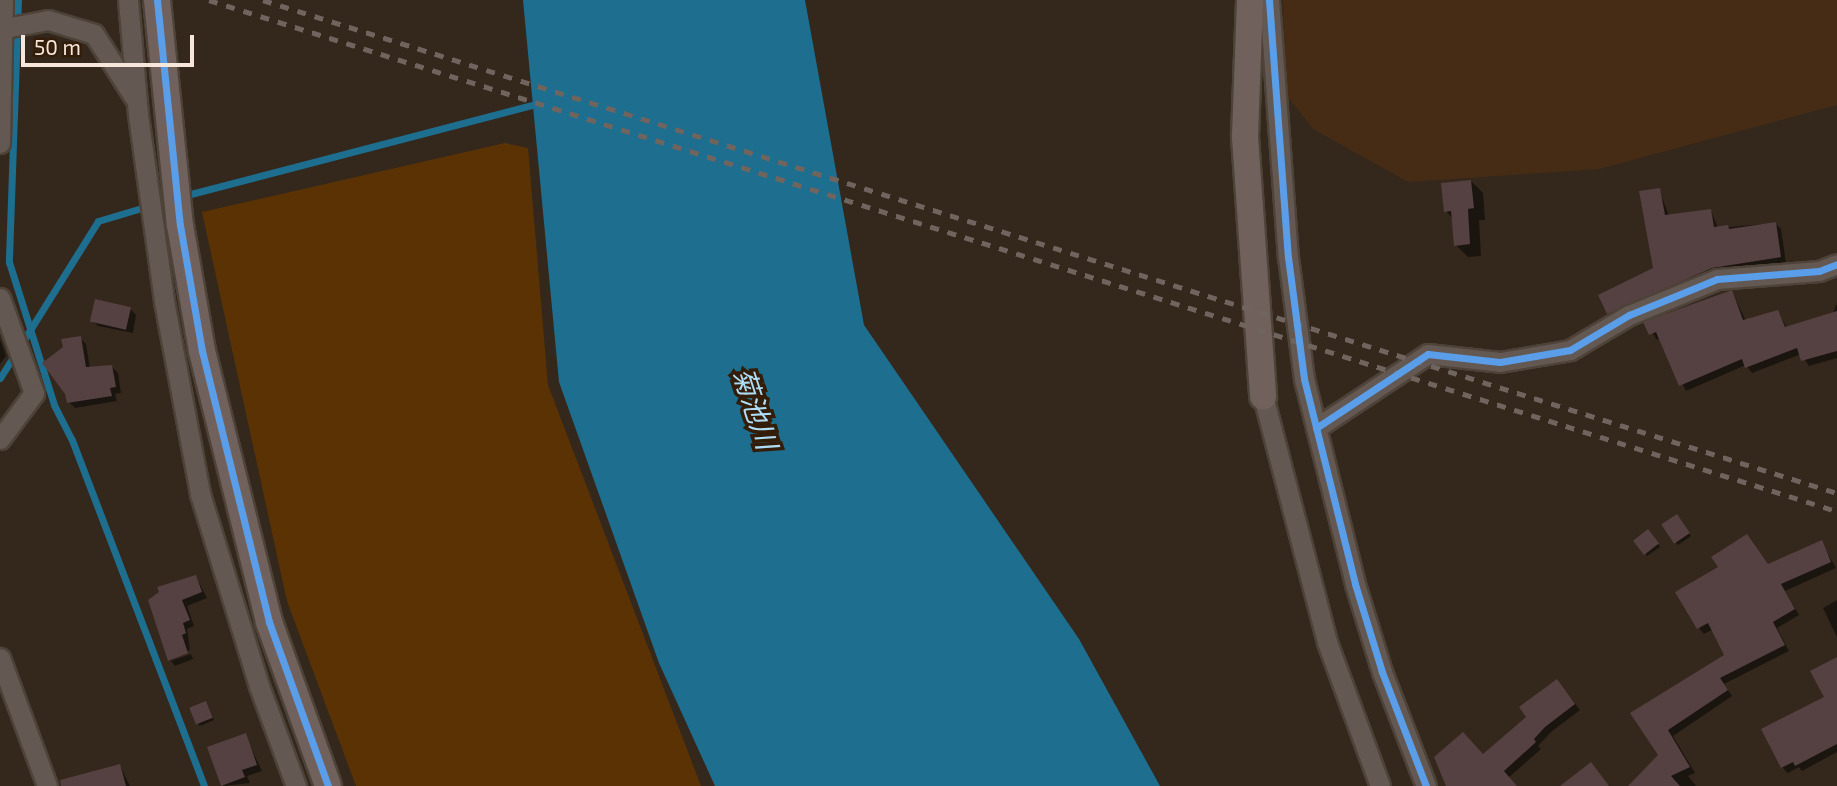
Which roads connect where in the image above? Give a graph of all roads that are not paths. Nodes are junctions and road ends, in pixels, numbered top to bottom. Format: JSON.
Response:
{"nodes":[{"id":1,"x":4,"y":0,"type":"edge"},
{"id":2,"x":128,"y":0,"type":"edge"},
{"id":3,"x":157,"y":0,"type":"edge"},
{"id":4,"x":1250,"y":0,"type":"edge"},
{"id":5,"x":1269,"y":0,"type":"edge"},
{"id":6,"x":2,"y":29,"type":"edge"},
{"id":7,"x":137,"y":101,"type":"junction"},
{"id":8,"x":0,"y":143,"type":"edge"},
{"id":9,"x":1837,"y":264,"type":"edge"},
{"id":10,"x":0,"y":298,"type":"edge"},
{"id":11,"x":1263,"y":396,"type":"joint"},
{"id":12,"x":1316,"y":428,"type":"junction"},
{"id":13,"x":0,"y":439,"type":"edge"},
{"id":14,"x":0,"y":658,"type":"edge"},
{"id":15,"x":47,"y":786,"type":"edge"},
{"id":16,"x":296,"y":786,"type":"edge"},
{"id":17,"x":328,"y":786,"type":"edge"},
{"id":18,"x":1380,"y":786,"type":"edge"},
{"id":19,"x":1426,"y":786,"type":"edge"}],
"edges":[{"from":1,"to":6,"type":"street"},
{"from":2,"to":7,"type":"street"},
{"from":3,"to":17,"type":"street"},
{"from":4,"to":11,"type":"street"},
{"from":5,"to":12,"type":"street"},
{"from":6,"to":7,"type":"street"},
{"from":6,"to":8,"type":"street"},
{"from":7,"to":16,"type":"street"},
{"from":9,"to":12,"type":"street"},
{"from":10,"to":13,"type":"street"},
{"from":11,"to":18,"type":"street"},
{"from":12,"to":19,"type":"street"},
{"from":14,"to":15,"type":"street"}]}
